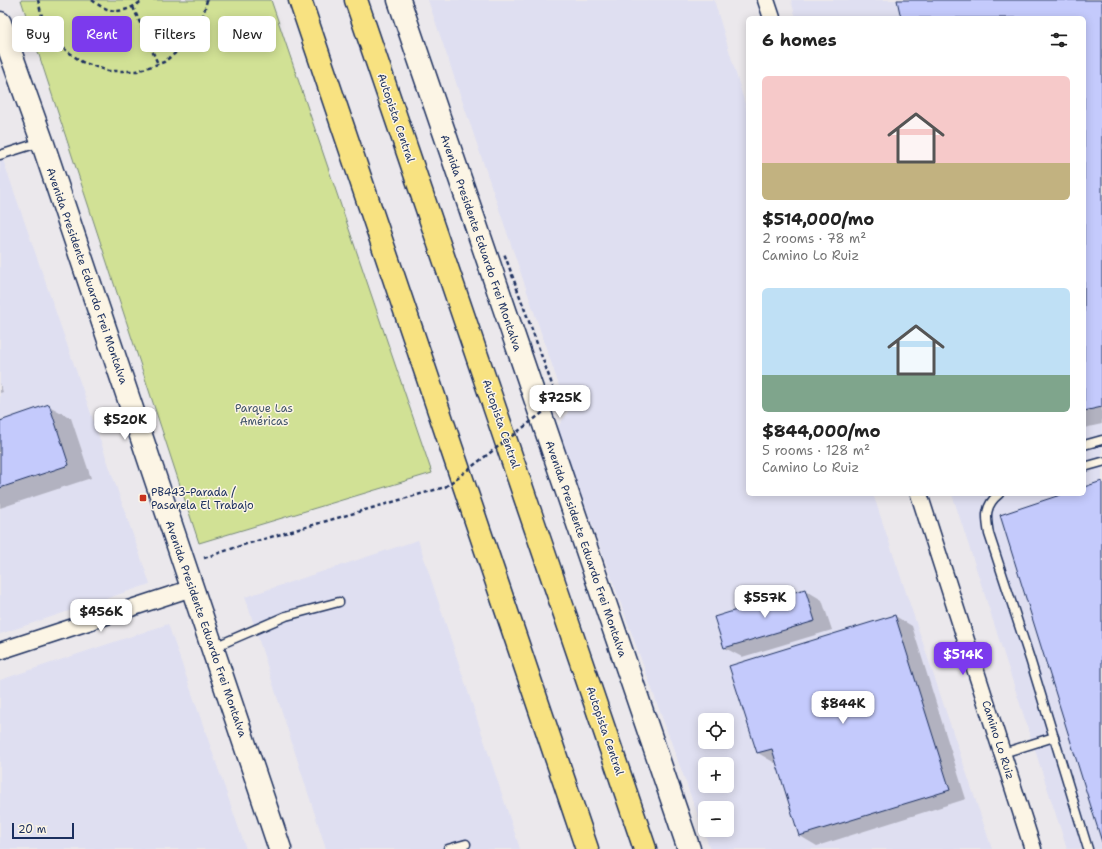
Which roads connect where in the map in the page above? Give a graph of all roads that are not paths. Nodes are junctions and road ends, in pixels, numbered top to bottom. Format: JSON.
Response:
{"nodes":[{"id":1,"x":300,"y":0,"type":"edge"},
{"id":2,"x":356,"y":0,"type":"edge"},
{"id":3,"x":399,"y":0,"type":"edge"},
{"id":4,"x":766,"y":0,"type":"edge"},
{"id":5,"x":771,"y":16,"type":"edge"},
{"id":6,"x":0,"y":23,"type":"edge"},
{"id":7,"x":42,"y":141,"type":"junction"},
{"id":8,"x":0,"y":155,"type":"edge"},
{"id":9,"x":1102,"y":440,"type":"edge"},
{"id":10,"x":1086,"y":444,"type":"edge"},
{"id":11,"x":1102,"y":462,"type":"edge"},
{"id":12,"x":1086,"y":466,"type":"edge"},
{"id":13,"x":920,"y":496,"type":"edge"},
{"id":14,"x":997,"y":496,"type":"edge"},
{"id":15,"x":192,"y":588,"type":"junction"},
{"id":16,"x":339,"y":602,"type":"dead end"},
{"id":17,"x":212,"y":648,"type":"junction"},
{"id":18,"x":0,"y":651,"type":"edge"},
{"id":19,"x":1054,"y":737,"type":"junction"},
{"id":20,"x":1003,"y":753,"type":"junction"},
{"id":21,"x":466,"y":844,"type":"dead end"},
{"id":22,"x":280,"y":849,"type":"edge"},
{"id":23,"x":448,"y":849,"type":"edge"},
{"id":24,"x":587,"y":849,"type":"edge"},
{"id":25,"x":645,"y":849,"type":"edge"},
{"id":26,"x":689,"y":849,"type":"edge"},
{"id":27,"x":1033,"y":849,"type":"edge"},
{"id":28,"x":1088,"y":849,"type":"edge"}],
"edges":[{"from":1,"to":24,"type":"highway"},
{"from":2,"to":25,"type":"highway","name":"Autopista Central"},
{"from":3,"to":26,"type":"main road","name":"Avenida Presidente Eduardo Frei Montalva"},
{"from":4,"to":5,"type":"street"},
{"from":6,"to":7,"type":"main road","name":"Avenida Presidente Eduardo Frei Montalva"},
{"from":7,"to":8,"type":"lane"},
{"from":7,"to":15,"type":"main road","name":"Avenida Presidente Eduardo Frei Montalva"},
{"from":9,"to":10,"type":"lane"},
{"from":11,"to":12,"type":"lane"},
{"from":13,"to":20,"type":"street","name":"Camino Lo Ruiz"},
{"from":14,"to":19,"type":"lane"},
{"from":15,"to":17,"type":"main road","name":"Avenida Presidente Eduardo Frei Montalva"},
{"from":15,"to":18,"type":"street"},
{"from":16,"to":17,"type":"lane"},
{"from":17,"to":22,"type":"main road","name":"Avenida Presidente Eduardo Frei Montalva"},
{"from":19,"to":20,"type":"lane"},
{"from":19,"to":28,"type":"lane"},
{"from":20,"to":27,"type":"street","name":"Camino Lo Ruiz"},
{"from":21,"to":23,"type":"lane"}]}
